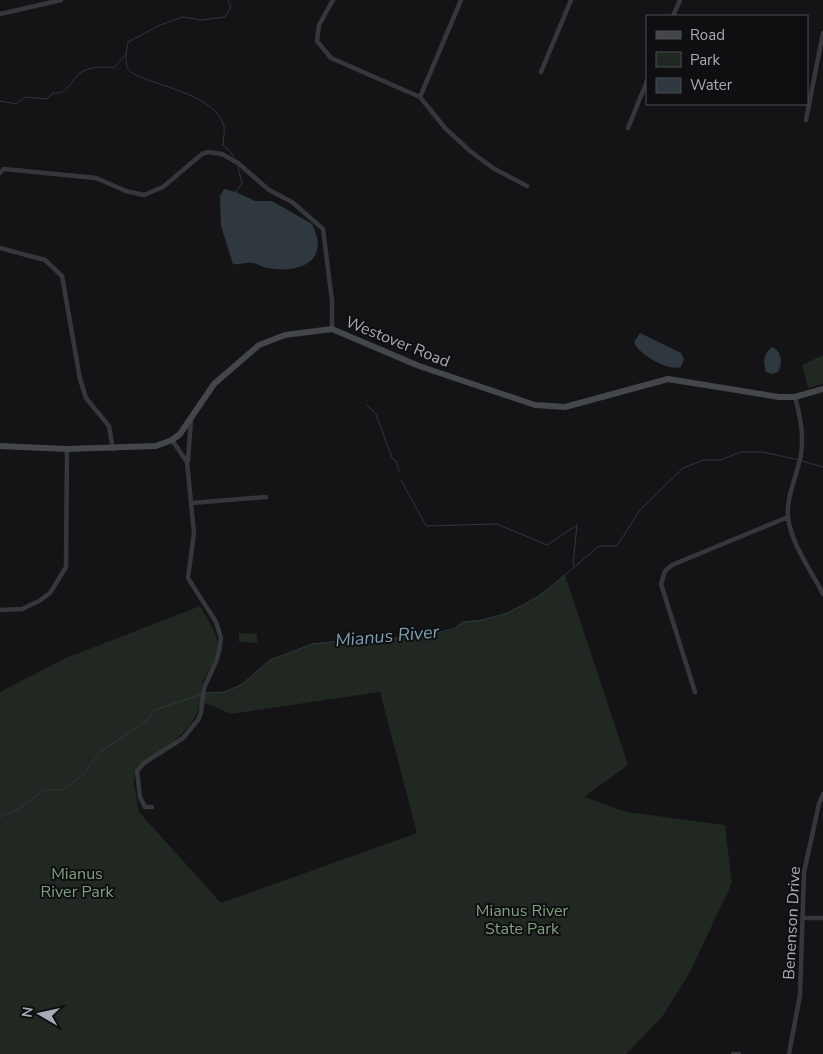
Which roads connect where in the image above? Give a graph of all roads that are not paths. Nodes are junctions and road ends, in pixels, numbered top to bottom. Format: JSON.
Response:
{"nodes":[{"id":1,"x":61,"y":0,"type":"edge"},
{"id":2,"x":333,"y":0,"type":"edge"},
{"id":3,"x":461,"y":0,"type":"edge"},
{"id":4,"x":571,"y":0,"type":"edge"},
{"id":5,"x":680,"y":0,"type":"edge"},
{"id":6,"x":0,"y":14,"type":"edge"},
{"id":7,"x":673,"y":15,"type":"edge"},
{"id":8,"x":823,"y":33,"type":"edge"},
{"id":9,"x":541,"y":72,"type":"dead end"},
{"id":10,"x":646,"y":83,"type":"edge"},
{"id":11,"x":420,"y":97,"type":"junction"},
{"id":12,"x":806,"y":120,"type":"dead end"},
{"id":13,"x":628,"y":128,"type":"dead end"},
{"id":14,"x":0,"y":173,"type":"edge"},
{"id":15,"x":527,"y":186,"type":"dead end"},
{"id":16,"x":0,"y":248,"type":"edge"},
{"id":17,"x":332,"y":329,"type":"junction"},
{"id":18,"x":823,"y":389,"type":"edge"},
{"id":19,"x":795,"y":397,"type":"junction"},
{"id":20,"x":191,"y":420,"type":"junction"},
{"id":21,"x":172,"y":440,"type":"junction"},
{"id":22,"x":0,"y":446,"type":"edge"},
{"id":23,"x":67,"y":449,"type":"junction"},
{"id":24,"x":113,"y":449,"type":"junction"},
{"id":25,"x":187,"y":462,"type":"junction"},
{"id":26,"x":266,"y":497,"type":"dead end"},
{"id":27,"x":192,"y":503,"type":"junction"},
{"id":28,"x":788,"y":518,"type":"junction"},
{"id":29,"x":823,"y":594,"type":"edge"},
{"id":30,"x":0,"y":610,"type":"edge"},
{"id":31,"x":695,"y":692,"type":"dead end"},
{"id":32,"x":823,"y":794,"type":"edge"},
{"id":33,"x":152,"y":807,"type":"dead end"},
{"id":34,"x":803,"y":918,"type":"junction"},
{"id":35,"x":823,"y":918,"type":"edge"},
{"id":36,"x":733,"y":1054,"type":"edge"},
{"id":37,"x":739,"y":1054,"type":"edge"},
{"id":38,"x":789,"y":1054,"type":"edge"}],
"edges":[{"from":1,"to":6,"type":"street"},
{"from":2,"to":11,"type":"street"},
{"from":3,"to":11,"type":"street"},
{"from":4,"to":9,"type":"street"},
{"from":5,"to":7,"type":"street"},
{"from":8,"to":12,"type":"street"},
{"from":10,"to":13,"type":"street"},
{"from":11,"to":15,"type":"street"},
{"from":14,"to":17,"type":"street"},
{"from":16,"to":24,"type":"street"},
{"from":17,"to":19,"type":"street","name":"Westover Road"},
{"from":17,"to":20,"type":"street","name":"Westover Road"},
{"from":18,"to":19,"type":"street","name":"Westover Road"},
{"from":19,"to":28,"type":"street"},
{"from":20,"to":21,"type":"street","name":"Westover Road"},
{"from":20,"to":25,"type":"street"},
{"from":21,"to":24,"type":"street"},
{"from":21,"to":25,"type":"street"},
{"from":22,"to":23,"type":"street"},
{"from":23,"to":24,"type":"street"},
{"from":23,"to":30,"type":"street"},
{"from":25,"to":27,"type":"street"},
{"from":26,"to":27,"type":"street"},
{"from":27,"to":33,"type":"street"},
{"from":28,"to":29,"type":"street"},
{"from":28,"to":31,"type":"street"},
{"from":32,"to":34,"type":"street","name":"Benenson Drive"},
{"from":34,"to":35,"type":"street"},
{"from":34,"to":38,"type":"street","name":"Benenson Drive"},
{"from":36,"to":37,"type":"street"}]}
